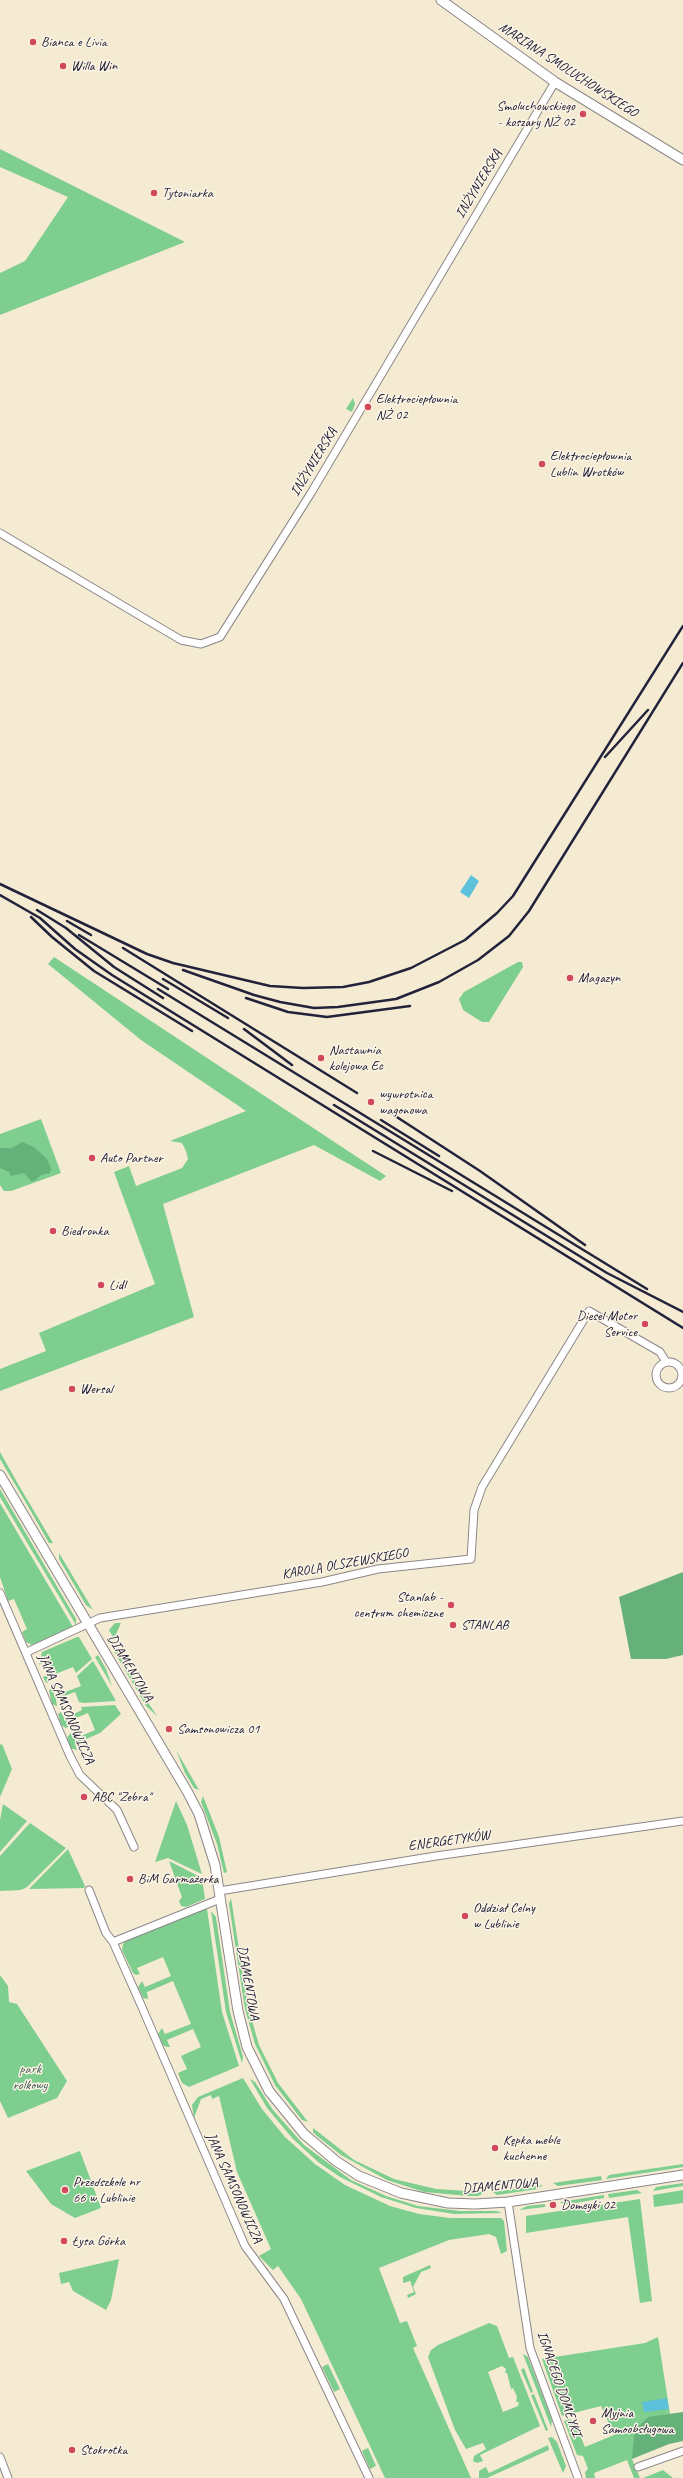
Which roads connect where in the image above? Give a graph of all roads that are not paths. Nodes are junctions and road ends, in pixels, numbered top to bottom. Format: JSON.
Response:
{"nodes":[{"id":1,"x":441,"y":0,"type":"edge"},
{"id":2,"x":555,"y":82,"type":"junction"},
{"id":3,"x":683,"y":160,"type":"edge"},
{"id":4,"x":0,"y":533,"type":"edge"},
{"id":5,"x":666,"y":1362,"type":"dead end"},
{"id":6,"x":0,"y":1475,"type":"edge"},
{"id":7,"x":0,"y":1593,"type":"edge"},
{"id":8,"x":88,"y":1624,"type":"junction"},
{"id":9,"x":27,"y":1652,"type":"junction"},
{"id":10,"x":683,"y":1821,"type":"edge"},
{"id":11,"x":134,"y":1847,"type":"dead end"},
{"id":12,"x":88,"y":1890,"type":"dead end"},
{"id":13,"x":220,"y":1895,"type":"junction"},
{"id":14,"x":113,"y":1942,"type":"junction"},
{"id":15,"x":683,"y":2175,"type":"edge"},
{"id":16,"x":508,"y":2202,"type":"junction"},
{"id":17,"x":683,"y":2451,"type":"edge"},
{"id":18,"x":0,"y":2457,"type":"edge"},
{"id":19,"x":638,"y":2467,"type":"dead end"},
{"id":20,"x":8,"y":2478,"type":"edge"},
{"id":21,"x":369,"y":2478,"type":"edge"},
{"id":22,"x":578,"y":2478,"type":"edge"}],
"edges":[{"from":1,"to":2,"type":"street","name":"MARIANA SMOLUCHOWSKIEGO"},
{"from":2,"to":3,"type":"street","name":"MARIANA SMOLUCHOWSKIEGO"},
{"from":2,"to":4,"type":"street","name":"INŻYNIERSKA"},
{"from":5,"to":8,"type":"street","name":"KAROLA OLSZEWSKIEGO"},
{"from":6,"to":8,"type":"street","name":"DIAMENTOWA"},
{"from":7,"to":9,"type":"street","name":"JANA SAMSONOWICZA"},
{"from":8,"to":9,"type":"street"},
{"from":8,"to":13,"type":"street","name":"DIAMENTOWA"},
{"from":9,"to":11,"type":"street","name":"JANA SAMSONOWICZA"},
{"from":10,"to":13,"type":"street","name":"ENERGETYKÓW"},
{"from":12,"to":14,"type":"street","name":"JANA SAMSONOWICZA"},
{"from":13,"to":14,"type":"street","name":"ENERGETYKÓW"},
{"from":13,"to":16,"type":"street","name":"DIAMENTOWA"},
{"from":14,"to":21,"type":"street","name":"JANA SAMSONOWICZA"},
{"from":15,"to":16,"type":"street","name":"DIAMENTOWA"},
{"from":16,"to":22,"type":"street","name":"IGNACEGO DOMEYKI"},
{"from":17,"to":19,"type":"street"},
{"from":18,"to":20,"type":"street"}]}
